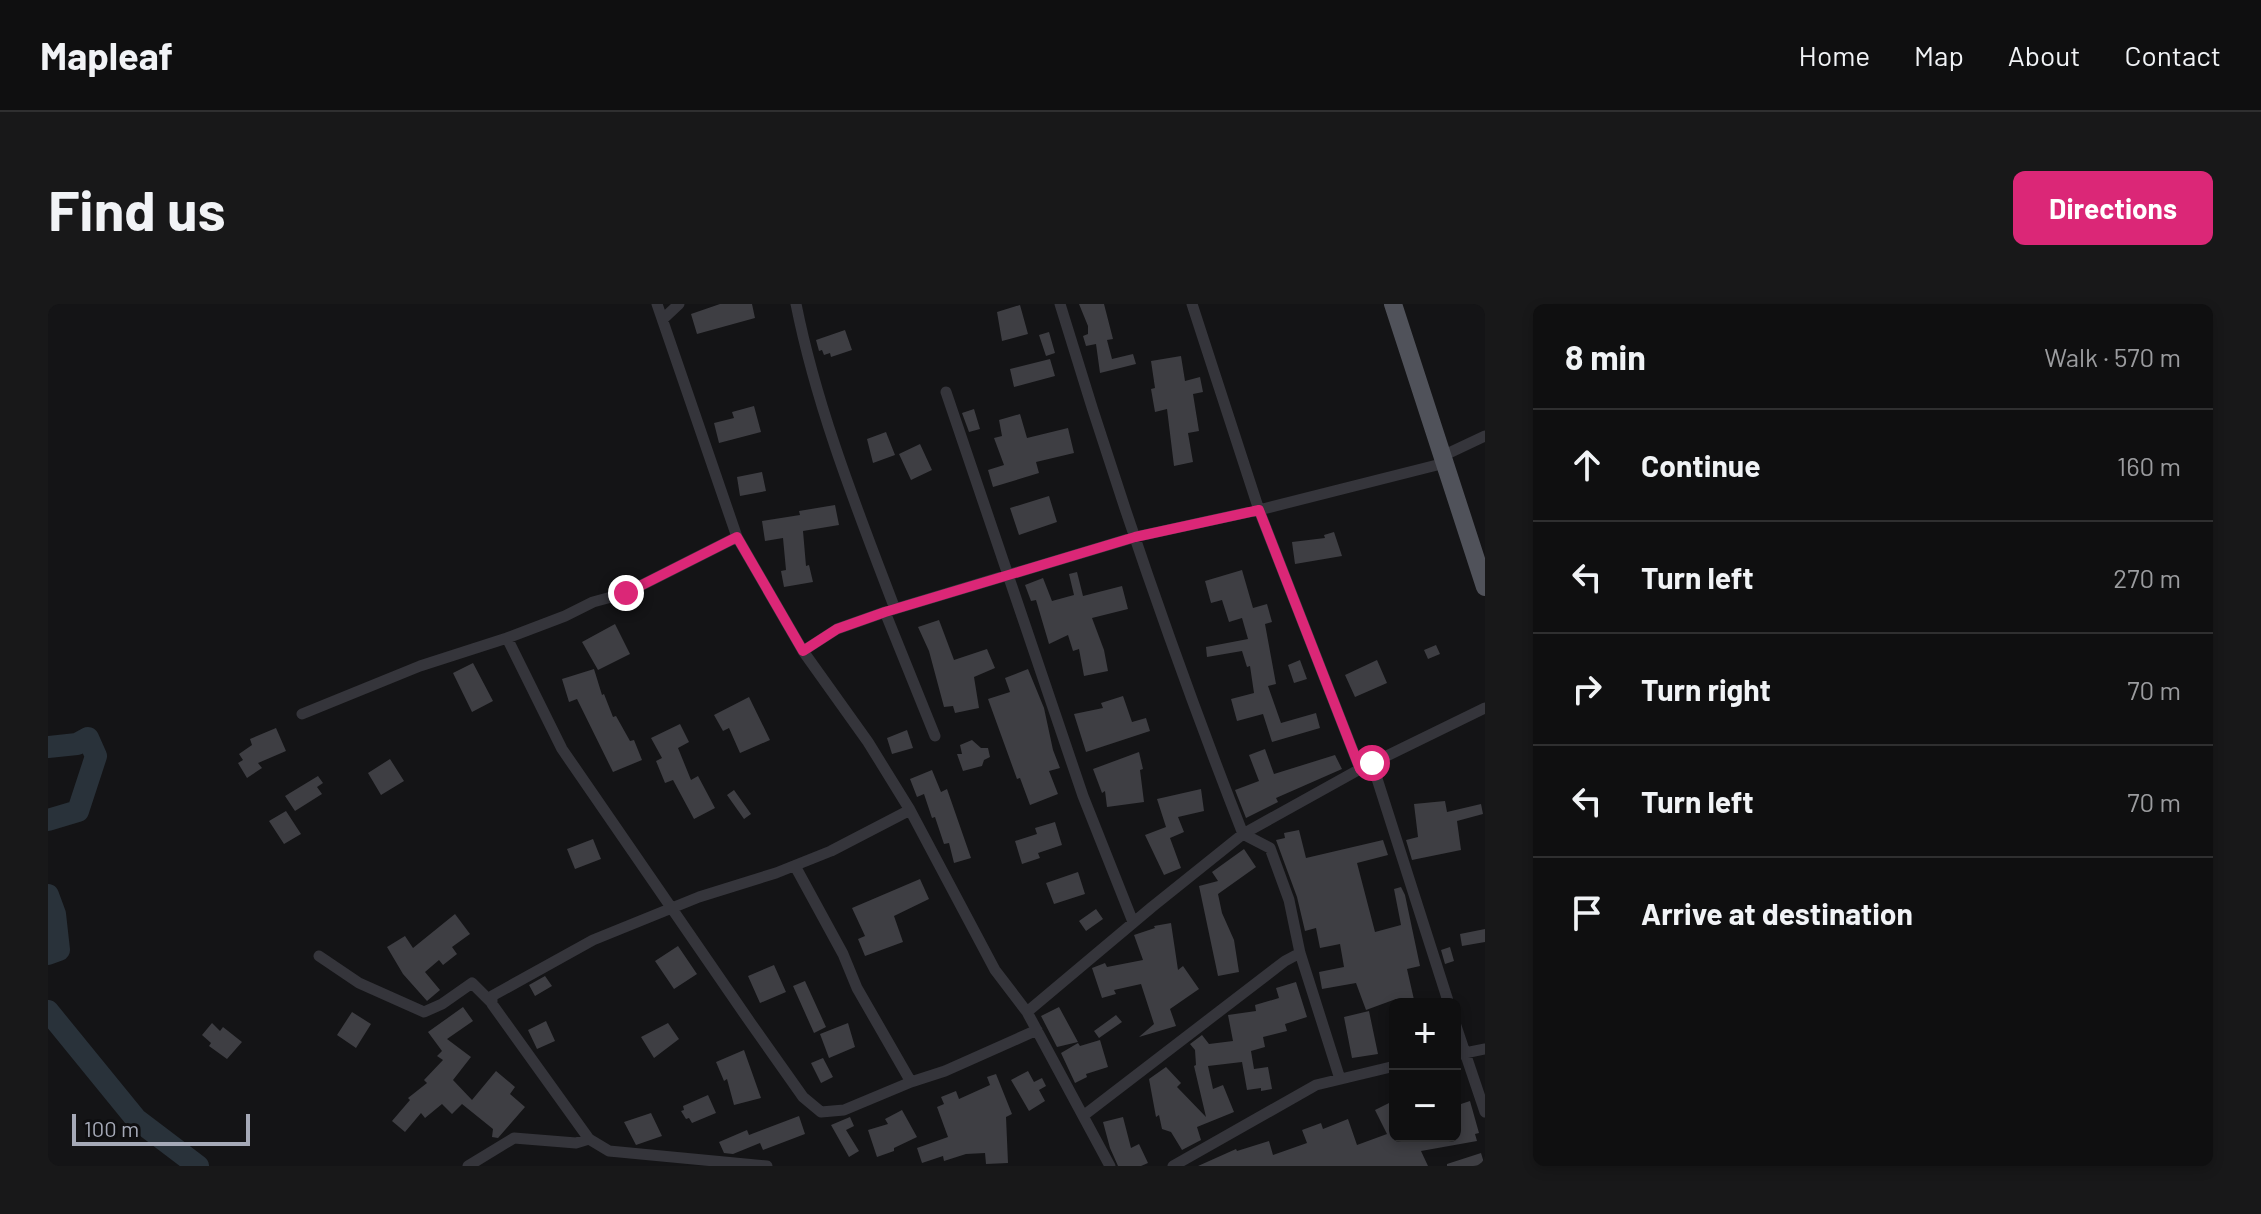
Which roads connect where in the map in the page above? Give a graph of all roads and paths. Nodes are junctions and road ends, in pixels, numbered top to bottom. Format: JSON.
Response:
{"nodes":[{"id":1,"x":657,"y":304,"type":"edge"},
{"id":2,"x":679,"y":304,"type":"edge"},
{"id":3,"x":796,"y":304,"type":"edge"},
{"id":4,"x":1060,"y":304,"type":"edge"},
{"id":5,"x":1192,"y":304,"type":"edge"},
{"id":6,"x":1393,"y":304,"type":"edge"},
{"id":7,"x":1402,"y":304,"type":"edge"},
{"id":8,"x":663,"y":319,"type":"junction"},
{"id":9,"x":946,"y":392,"type":"dead end"},
{"id":10,"x":1485,"y":436,"type":"edge"},
{"id":11,"x":1448,"y":458,"type":"junction"},
{"id":12,"x":1259,"y":510,"type":"junction"},
{"id":13,"x":737,"y":537,"type":"junction"},
{"id":14,"x":1135,"y":537,"type":"junction"},
{"id":15,"x":1485,"y":555,"type":"edge"},
{"id":16,"x":1010,"y":575,"type":"junction"},
{"id":17,"x":1485,"y":587,"type":"edge"},
{"id":18,"x":890,"y":611,"type":"junction"},
{"id":19,"x":507,"y":638,"type":"junction"},
{"id":20,"x":803,"y":651,"type":"junction"},
{"id":21,"x":1485,"y":708,"type":"edge"},
{"id":22,"x":302,"y":714,"type":"dead end"},
{"id":23,"x":935,"y":736,"type":"dead end"},
{"id":24,"x":1372,"y":763,"type":"junction"},
{"id":25,"x":1360,"y":769,"type":"junction"},
{"id":26,"x":910,"y":810,"type":"junction"},
{"id":27,"x":1243,"y":834,"type":"junction"},
{"id":28,"x":795,"y":866,"type":"junction"},
{"id":29,"x":672,"y":908,"type":"junction"},
{"id":30,"x":1133,"y":922,"type":"junction"},
{"id":31,"x":1300,"y":953,"type":"junction"},
{"id":32,"x":319,"y":956,"type":"dead end"},
{"id":33,"x":1447,"y":998,"type":"edge"},
{"id":34,"x":491,"y":1002,"type":"junction"},
{"id":35,"x":1027,"y":1012,"type":"junction"},
{"id":36,"x":1037,"y":1030,"type":"junction"},
{"id":37,"x":1485,"y":1049,"type":"edge"},
{"id":38,"x":1461,"y":1054,"type":"edge"},
{"id":39,"x":1461,"y":1056,"type":"edge"},
{"id":40,"x":1389,"y":1067,"type":"edge"},
{"id":41,"x":1340,"y":1079,"type":"junction"},
{"id":42,"x":911,"y":1082,"type":"junction"},
{"id":43,"x":1485,"y":1112,"type":"edge"},
{"id":44,"x":1083,"y":1116,"type":"junction"},
{"id":45,"x":589,"y":1139,"type":"junction"},
{"id":46,"x":468,"y":1166,"type":"edge"},
{"id":47,"x":767,"y":1166,"type":"edge"},
{"id":48,"x":1110,"y":1166,"type":"edge"},
{"id":49,"x":1173,"y":1166,"type":"edge"}],
"edges":[{"from":1,"to":8,"type":"street"},
{"from":2,"to":8,"type":"street"},
{"from":3,"to":18,"type":"street"},
{"from":4,"to":14,"type":"street"},
{"from":5,"to":12,"type":"street"},
{"from":6,"to":11,"type":"main road"},
{"from":7,"to":11,"type":"main road"},
{"from":8,"to":13,"type":"street"},
{"from":9,"to":16,"type":"street"},
{"from":10,"to":11,"type":"street"},
{"from":11,"to":12,"type":"street"},
{"from":11,"to":15,"type":"main road"},
{"from":11,"to":17,"type":"main road"},
{"from":12,"to":14,"type":"street"},
{"from":12,"to":25,"type":"street"},
{"from":13,"to":19,"type":"street"},
{"from":13,"to":20,"type":"street"},
{"from":14,"to":16,"type":"street"},
{"from":14,"to":27,"type":"street"},
{"from":16,"to":18,"type":"street"},
{"from":16,"to":30,"type":"street"},
{"from":18,"to":20,"type":"street"},
{"from":18,"to":23,"type":"street"},
{"from":19,"to":22,"type":"street"},
{"from":19,"to":29,"type":"street"},
{"from":20,"to":26,"type":"street"},
{"from":21,"to":24,"type":"street"},
{"from":24,"to":25,"type":"street"},
{"from":24,"to":33,"type":"street"},
{"from":25,"to":27,"type":"street"},
{"from":26,"to":28,"type":"street"},
{"from":26,"to":35,"type":"street"},
{"from":27,"to":30,"type":"street"},
{"from":27,"to":31,"type":"street"},
{"from":28,"to":29,"type":"street"},
{"from":28,"to":42,"type":"street"},
{"from":29,"to":34,"type":"street"},
{"from":29,"to":42,"type":"street"},
{"from":30,"to":35,"type":"street"},
{"from":31,"to":41,"type":"street"},
{"from":31,"to":44,"type":"street"},
{"from":32,"to":34,"type":"street"},
{"from":34,"to":45,"type":"street"},
{"from":35,"to":36,"type":"street"},
{"from":36,"to":42,"type":"street"},
{"from":36,"to":44,"type":"street"},
{"from":37,"to":38,"type":"street"},
{"from":39,"to":43,"type":"street"},
{"from":40,"to":41,"type":"street"},
{"from":41,"to":49,"type":"street"},
{"from":44,"to":48,"type":"street"},
{"from":45,"to":46,"type":"street"},
{"from":45,"to":47,"type":"street"}]}
